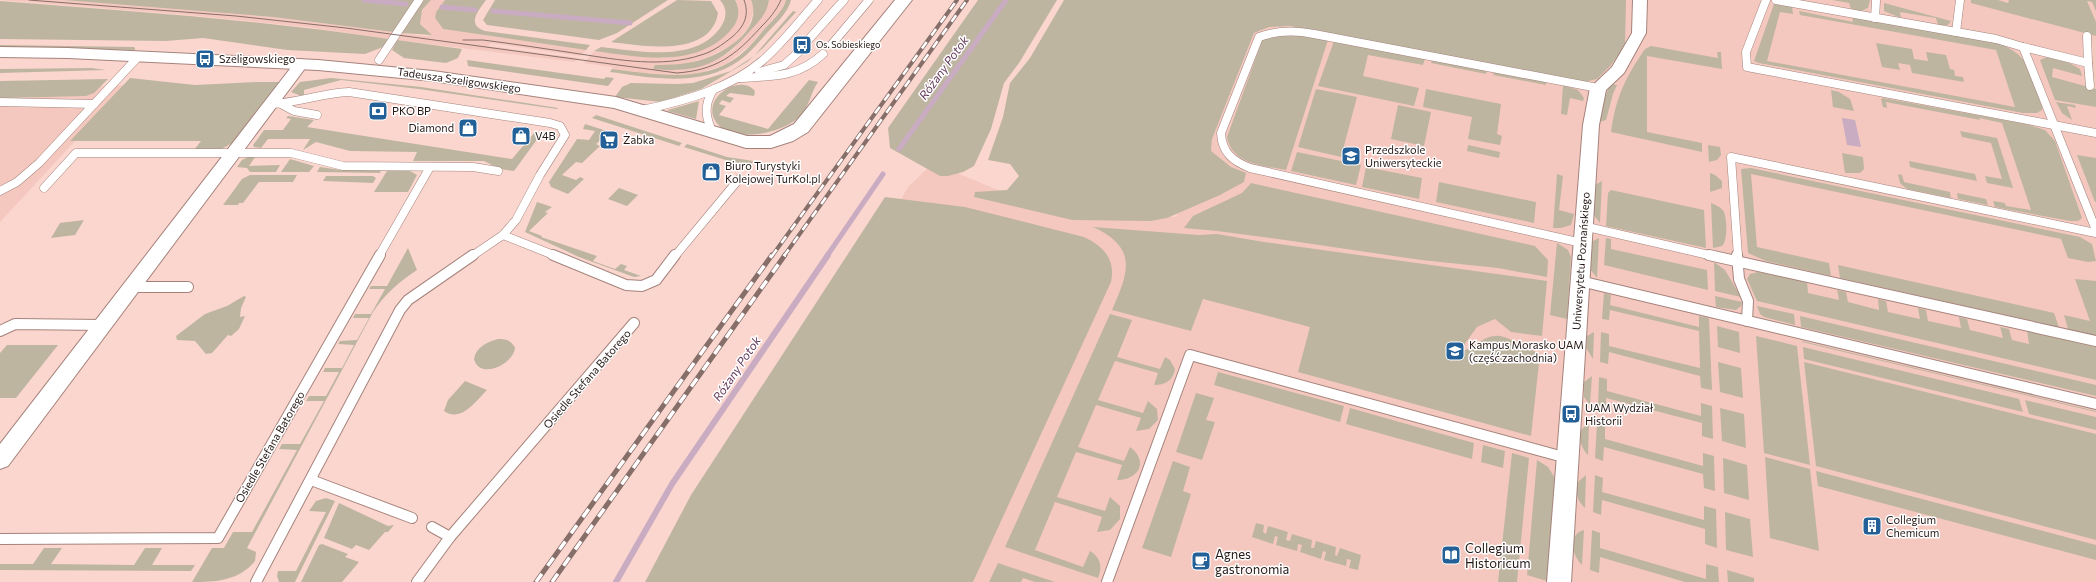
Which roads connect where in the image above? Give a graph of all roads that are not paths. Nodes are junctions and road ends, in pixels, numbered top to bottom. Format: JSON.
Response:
{"nodes":[{"id":1,"x":419,"y":0,"type":"edge"},
{"id":2,"x":818,"y":0,"type":"edge"},
{"id":3,"x":844,"y":0,"type":"edge"},
{"id":4,"x":869,"y":0,"type":"edge"},
{"id":5,"x":904,"y":0,"type":"edge"},
{"id":6,"x":1640,"y":0,"type":"edge"},
{"id":7,"x":1766,"y":0,"type":"edge"},
{"id":8,"x":1776,"y":0,"type":"edge"},
{"id":9,"x":1960,"y":0,"type":"edge"},
{"id":10,"x":1876,"y":1,"type":"edge"},
{"id":11,"x":1875,"y":18,"type":"junction"},
{"id":12,"x":1956,"y":32,"type":"junction"},
{"id":13,"x":2087,"y":36,"type":"dead end"},
{"id":14,"x":809,"y":39,"type":"dead end"},
{"id":15,"x":832,"y":44,"type":"dead end"},
{"id":16,"x":2023,"y":47,"type":"junction"},
{"id":17,"x":802,"y":49,"type":"dead end"},
{"id":18,"x":824,"y":54,"type":"dead end"},
{"id":19,"x":3,"y":55,"type":"edge"},
{"id":20,"x":139,"y":56,"type":"junction"},
{"id":21,"x":379,"y":60,"type":"dead end"},
{"id":22,"x":301,"y":64,"type":"junction"},
{"id":23,"x":2088,"y":64,"type":"junction"},
{"id":24,"x":734,"y":78,"type":"junction"},
{"id":25,"x":2090,"y":86,"type":"dead end"},
{"id":26,"x":1598,"y":88,"type":"junction"},
{"id":27,"x":714,"y":90,"type":"junction"},
{"id":28,"x":0,"y":102,"type":"edge"},
{"id":29,"x":94,"y":104,"type":"junction"},
{"id":30,"x":276,"y":104,"type":"junction"},
{"id":31,"x":642,"y":110,"type":"junction"},
{"id":32,"x":317,"y":115,"type":"dead end"},
{"id":33,"x":2054,"y":125,"type":"junction"},
{"id":34,"x":713,"y":133,"type":"junction"},
{"id":35,"x":2096,"y":133,"type":"edge"},
{"id":36,"x":233,"y":154,"type":"junction"},
{"id":37,"x":430,"y":167,"type":"junction"},
{"id":38,"x":498,"y":171,"type":"dead end"},
{"id":39,"x":739,"y":180,"type":"dead end"},
{"id":40,"x":44,"y":188,"type":"dead end"},
{"id":41,"x":0,"y":191,"type":"edge"},
{"id":42,"x":2096,"y":232,"type":"edge"},
{"id":43,"x":1583,"y":234,"type":"junction"},
{"id":44,"x":503,"y":235,"type":"junction"},
{"id":45,"x":1737,"y":262,"type":"junction"},
{"id":46,"x":1580,"y":281,"type":"junction"},
{"id":47,"x":131,"y":287,"type":"junction"},
{"id":48,"x":188,"y":287,"type":"dead end"},
{"id":49,"x":1747,"y":321,"type":"junction"},
{"id":50,"x":634,"y":323,"type":"dead end"},
{"id":51,"x":103,"y":325,"type":"junction"},
{"id":52,"x":0,"y":331,"type":"edge"},
{"id":53,"x":2096,"y":341,"type":"edge"},
{"id":54,"x":2096,"y":404,"type":"edge"},
{"id":55,"x":1568,"y":458,"type":"junction"},
{"id":56,"x":0,"y":460,"type":"edge"},
{"id":57,"x":310,"y":480,"type":"junction"},
{"id":58,"x":412,"y":518,"type":"dead end"},
{"id":59,"x":432,"y":527,"type":"dead end"},
{"id":60,"x":450,"y":537,"type":"junction"},
{"id":61,"x":0,"y":538,"type":"edge"},
{"id":62,"x":256,"y":582,"type":"edge"},
{"id":63,"x":417,"y":582,"type":"edge"},
{"id":64,"x":1107,"y":582,"type":"edge"},
{"id":65,"x":1559,"y":582,"type":"edge"}],
"edges":[{"from":1,"to":21,"type":"lane"},
{"from":2,"to":24,"type":"lane"},
{"from":3,"to":14,"type":"lane"},
{"from":4,"to":15,"type":"lane"},
{"from":5,"to":34,"type":"street","name":"Tadeusza Szeligowskiego"},
{"from":6,"to":26,"type":"street"},
{"from":7,"to":33,"type":"lane"},
{"from":8,"to":11,"type":"lane"},
{"from":9,"to":12,"type":"lane"},
{"from":10,"to":11,"type":"lane"},
{"from":11,"to":12,"type":"lane"},
{"from":12,"to":16,"type":"lane"},
{"from":13,"to":23,"type":"lane"},
{"from":16,"to":23,"type":"lane"},
{"from":16,"to":33,"type":"lane"},
{"from":17,"to":24,"type":"lane"},
{"from":18,"to":24,"type":"lane"},
{"from":19,"to":20,"type":"street","name":"Tadeusza Szeligowskiego"},
{"from":20,"to":22,"type":"street","name":"Tadeusza Szeligowskiego"},
{"from":20,"to":29,"type":"lane"},
{"from":22,"to":30,"type":"street"},
{"from":22,"to":31,"type":"street","name":"Tadeusza Szeligowskiego"},
{"from":23,"to":25,"type":"lane"},
{"from":24,"to":27,"type":"lane"},
{"from":26,"to":43,"type":"street","name":"Uniwersytetu Poznańskiego"},
{"from":26,"to":43,"type":"lane"},
{"from":27,"to":31,"type":"lane"},
{"from":27,"to":34,"type":"lane"},
{"from":28,"to":29,"type":"lane"},
{"from":29,"to":41,"type":"lane"},
{"from":30,"to":32,"type":"lane"},
{"from":30,"to":36,"type":"street"},
{"from":30,"to":44,"type":"lane"},
{"from":31,"to":34,"type":"street","name":"Tadeusza Szeligowskiego"},
{"from":33,"to":35,"type":"lane"},
{"from":33,"to":42,"type":"lane"},
{"from":36,"to":37,"type":"lane"},
{"from":36,"to":40,"type":"lane"},
{"from":36,"to":47,"type":"street"},
{"from":37,"to":38,"type":"lane"},
{"from":37,"to":61,"type":"lane","name":"Osiedle Stefana Batorego"},
{"from":39,"to":44,"type":"lane"},
{"from":42,"to":45,"type":"lane"},
{"from":43,"to":45,"type":"lane"},
{"from":43,"to":46,"type":"street","name":"Uniwersytetu Poznańskiego"},
{"from":44,"to":57,"type":"lane"},
{"from":45,"to":49,"type":"lane"},
{"from":45,"to":53,"type":"lane"},
{"from":46,"to":49,"type":"lane"},
{"from":46,"to":55,"type":"street","name":"Uniwersytetu Poznańskiego"},
{"from":47,"to":48,"type":"lane"},
{"from":47,"to":51,"type":"street"},
{"from":49,"to":54,"type":"lane"},
{"from":50,"to":60,"type":"lane","name":"Osiedle Stefana Batorego"},
{"from":51,"to":52,"type":"lane"},
{"from":51,"to":56,"type":"street"},
{"from":55,"to":64,"type":"lane"},
{"from":55,"to":65,"type":"street","name":"Uniwersytetu Poznańskiego"},
{"from":57,"to":58,"type":"lane"},
{"from":57,"to":62,"type":"lane"},
{"from":59,"to":60,"type":"lane"},
{"from":60,"to":63,"type":"lane","name":"Osiedle Stefana Batorego"}]}
